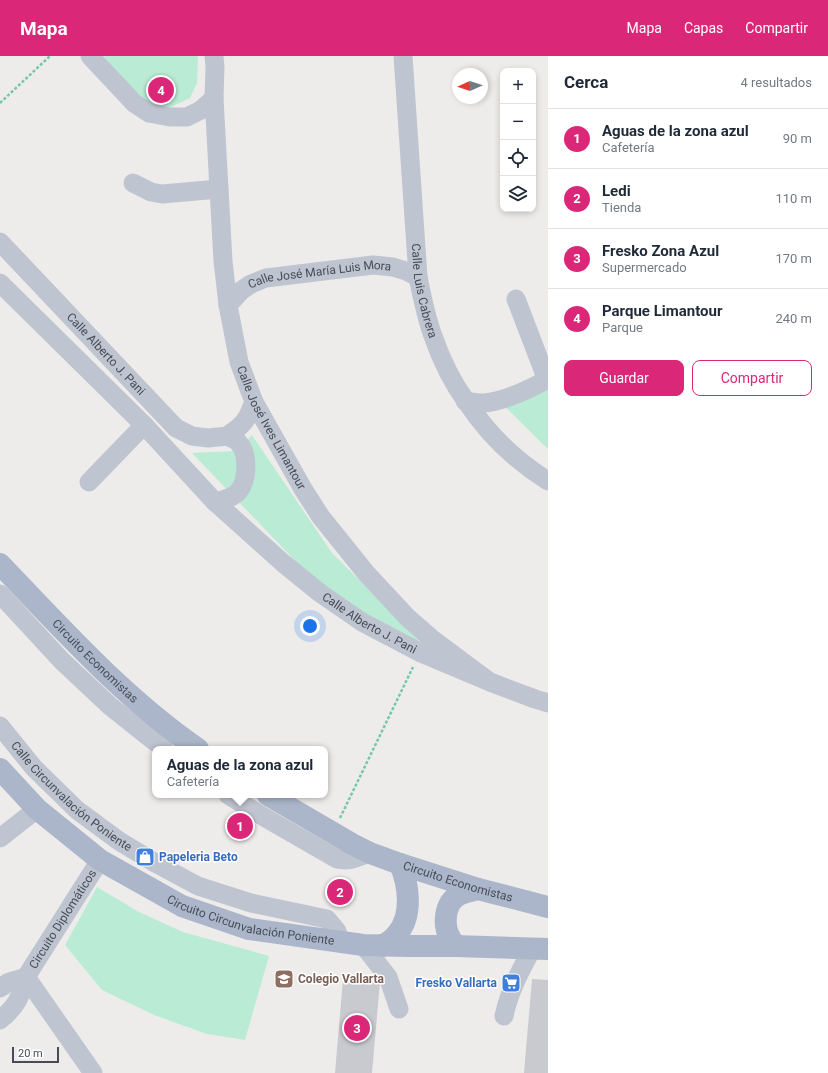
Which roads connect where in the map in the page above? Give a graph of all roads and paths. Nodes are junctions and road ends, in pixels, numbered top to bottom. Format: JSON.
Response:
{"nodes":[{"id":1,"x":50,"y":56,"type":"edge"},
{"id":2,"x":90,"y":56,"type":"edge"},
{"id":3,"x":214,"y":56,"type":"edge"},
{"id":4,"x":403,"y":56,"type":"edge"},
{"id":5,"x":214,"y":98,"type":"junction"},
{"id":6,"x":0,"y":103,"type":"edge"},
{"id":7,"x":133,"y":183,"type":"dead end"},
{"id":8,"x":219,"y":189,"type":"junction"},
{"id":9,"x":0,"y":242,"type":"edge"},
{"id":10,"x":418,"y":278,"type":"junction"},
{"id":11,"x":0,"y":283,"type":"edge"},
{"id":12,"x":516,"y":299,"type":"dead end"},
{"id":13,"x":228,"y":305,"type":"junction"},
{"id":14,"x":547,"y":379,"type":"edge"},
{"id":15,"x":466,"y":401,"type":"junction"},
{"id":16,"x":254,"y":402,"type":"junction"},
{"id":17,"x":144,"y":425,"type":"junction"},
{"id":18,"x":227,"y":436,"type":"junction"},
{"id":19,"x":548,"y":481,"type":"edge"},
{"id":20,"x":89,"y":482,"type":"dead end"},
{"id":21,"x":215,"y":502,"type":"junction"},
{"id":22,"x":0,"y":564,"type":"edge"},
{"id":23,"x":0,"y":594,"type":"edge"},
{"id":24,"x":421,"y":653,"type":"junction"},
{"id":25,"x":490,"y":682,"type":"junction"},
{"id":26,"x":548,"y":703,"type":"edge"},
{"id":27,"x":0,"y":726,"type":"edge"},
{"id":28,"x":160,"y":746,"type":"edge"},
{"id":29,"x":194,"y":746,"type":"edge"},
{"id":30,"x":0,"y":769,"type":"edge"},
{"id":31,"x":233,"y":798,"type":"edge"},
{"id":32,"x":273,"y":798,"type":"edge"},
{"id":33,"x":37,"y":809,"type":"junction"},
{"id":34,"x":333,"y":833,"type":"junction"},
{"id":35,"x":0,"y":838,"type":"edge"},
{"id":36,"x":370,"y":853,"type":"junction"},
{"id":37,"x":100,"y":860,"type":"junction"},
{"id":38,"x":344,"y":861,"type":"junction"},
{"id":39,"x":400,"y":864,"type":"junction"},
{"id":40,"x":478,"y":889,"type":"junction"},
{"id":41,"x":548,"y":907,"type":"edge"},
{"id":42,"x":327,"y":919,"type":"junction"},
{"id":43,"x":340,"y":942,"type":"junction"},
{"id":44,"x":373,"y":945,"type":"junction"},
{"id":45,"x":456,"y":946,"type":"junction"},
{"id":46,"x":540,"y":949,"type":"edge"},
{"id":47,"x":26,"y":977,"type":"junction"},
{"id":48,"x":0,"y":988,"type":"edge"},
{"id":49,"x":399,"y":1009,"type":"dead end"},
{"id":50,"x":504,"y":1016,"type":"dead end"},
{"id":51,"x":0,"y":1020,"type":"edge"},
{"id":52,"x":93,"y":1073,"type":"edge"}],
"edges":[{"from":1,"to":6,"type":"path"},
{"from":2,"to":5,"type":"street"},
{"from":3,"to":5,"type":"street","name":"Calle José Ives Limantour"},
{"from":4,"to":10,"type":"street","name":"Calle Luis Cabrera"},
{"from":5,"to":8,"type":"street","name":"Calle José Ives Limantour"},
{"from":7,"to":8,"type":"street"},
{"from":8,"to":13,"type":"street","name":"Calle José Ives Limantour"},
{"from":9,"to":18,"type":"street","name":"Calle Alberto J. Pani"},
{"from":10,"to":13,"type":"street","name":"Calle José María Luis Mora"},
{"from":10,"to":15,"type":"street","name":"Calle Luis Cabrera"},
{"from":11,"to":17,"type":"street","name":"Calle Alberto J. Pani"},
{"from":12,"to":14,"type":"street"},
{"from":13,"to":16,"type":"street","name":"Calle José Ives Limantour"},
{"from":14,"to":15,"type":"street"},
{"from":15,"to":19,"type":"street","name":"Calle Luis Cabrera"},
{"from":16,"to":18,"type":"street"},
{"from":16,"to":25,"type":"street","name":"Calle José Ives Limantour"},
{"from":17,"to":20,"type":"street"},
{"from":17,"to":21,"type":"street","name":"Calle Alberto J. Pani"},
{"from":18,"to":21,"type":"street"},
{"from":21,"to":24,"type":"street","name":"Calle Alberto J. Pani"},
{"from":22,"to":29,"type":"main road","name":"Circuito Economistas"},
{"from":23,"to":28,"type":"street","name":"Circuito Economistas"},
{"from":24,"to":25,"type":"street","name":"Calle Alberto J. Pani"},
{"from":24,"to":34,"type":"path"},
{"from":25,"to":26,"type":"street","name":"Calle Alberto J. Pani"},
{"from":27,"to":42,"type":"street","name":"Calle Circunvalación Poniente"},
{"from":30,"to":33,"type":"main road","name":"Circuito Circunvalación Poniente"},
{"from":31,"to":38,"type":"street"},
{"from":32,"to":34,"type":"main road","name":"Circuito Economistas"},
{"from":33,"to":35,"type":"street"},
{"from":33,"to":37,"type":"main road","name":"Circuito Circunvalación Poniente"},
{"from":34,"to":36,"type":"main road","name":"Circuito Economistas"},
{"from":36,"to":38,"type":"street"},
{"from":36,"to":39,"type":"main road","name":"Circuito Economistas"},
{"from":37,"to":43,"type":"main road","name":"Circuito Circunvalación Poniente"},
{"from":37,"to":47,"type":"street","name":"Circuito Diplomáticos"},
{"from":38,"to":42,"type":"path"},
{"from":39,"to":40,"type":"main road","name":"Circuito Economistas"},
{"from":39,"to":44,"type":"main road"},
{"from":40,"to":41,"type":"main road","name":"Circuito Economistas"},
{"from":40,"to":45,"type":"main road"},
{"from":42,"to":43,"type":"street"},
{"from":43,"to":44,"type":"main road","name":"Circuito Circunvalación Poniente"},
{"from":44,"to":45,"type":"main road","name":"Circuito Circunvalación Poniente"},
{"from":44,"to":49,"type":"street"},
{"from":45,"to":46,"type":"main road","name":"Circuito Circunvalación Poniente"},
{"from":46,"to":50,"type":"street"},
{"from":47,"to":48,"type":"street","name":"Circuito Diplomáticos"},
{"from":47,"to":51,"type":"street","name":"Circuito Diplomáticos"},
{"from":47,"to":52,"type":"street"}]}
